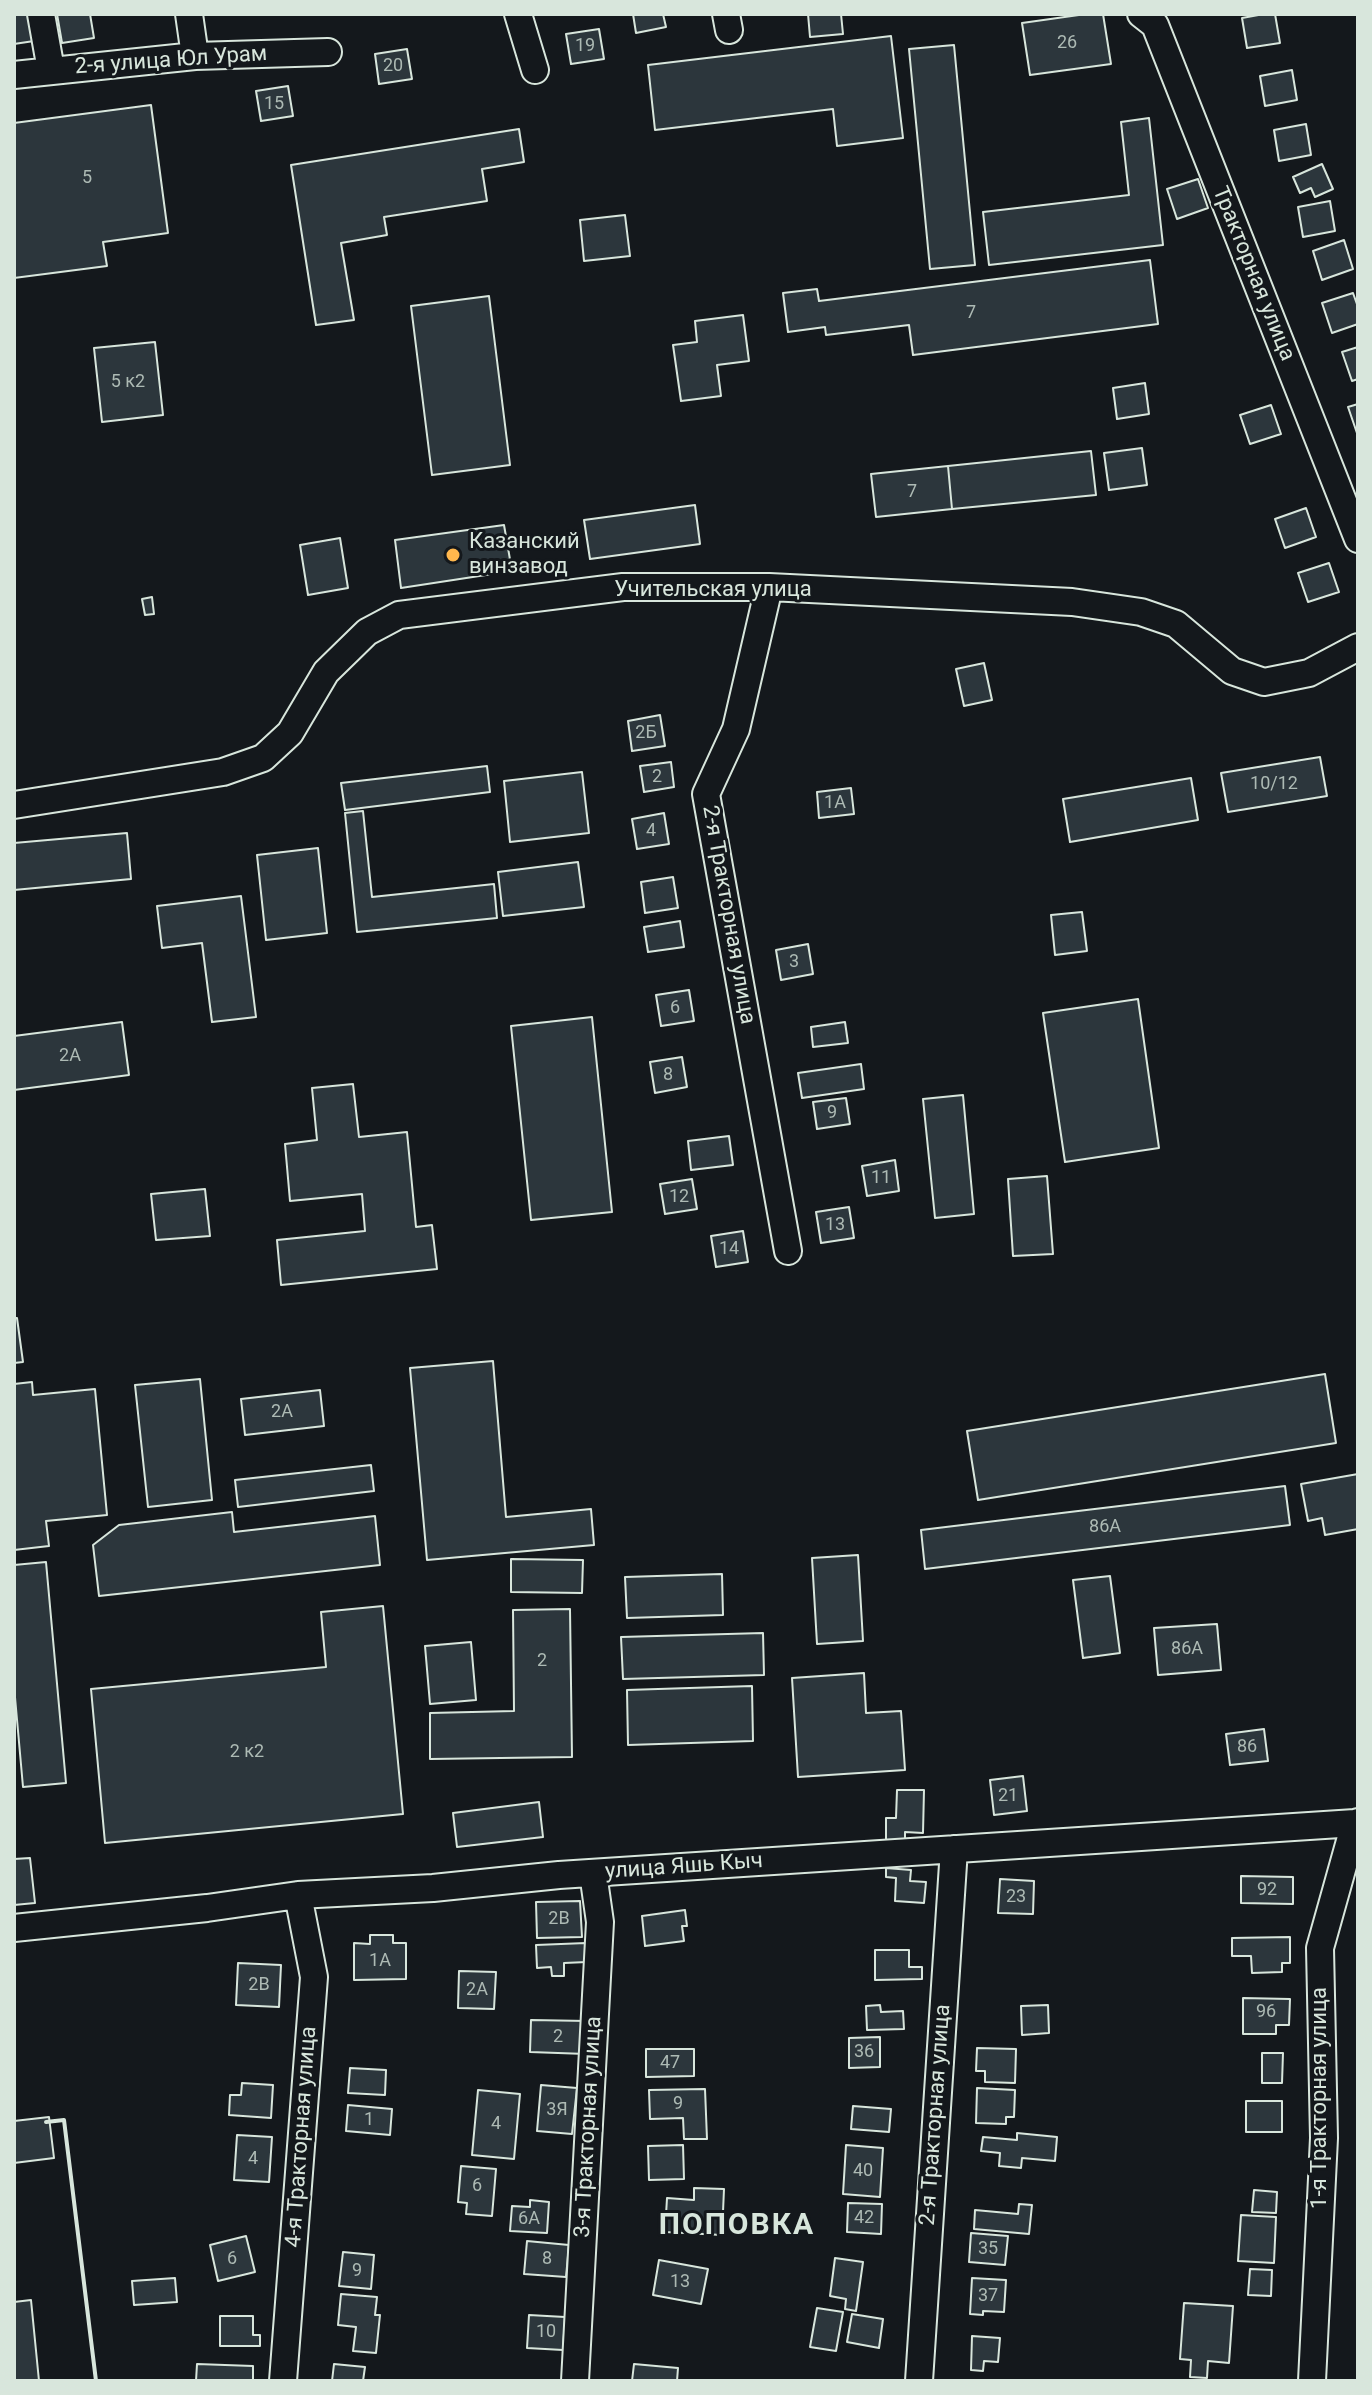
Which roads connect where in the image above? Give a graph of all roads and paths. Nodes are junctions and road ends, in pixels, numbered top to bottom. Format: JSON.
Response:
{"nodes":[{"id":1,"x":41,"y":14,"type":"edge"},
{"id":2,"x":189,"y":14,"type":"edge"},
{"id":3,"x":518,"y":14,"type":"edge"},
{"id":4,"x":1141,"y":14,"type":"edge"},
{"id":5,"x":328,"y":52,"type":"dead end"},
{"id":6,"x":195,"y":56,"type":"junction"},
{"id":7,"x":51,"y":70,"type":"junction"},
{"id":8,"x":535,"y":70,"type":"dead end"},
{"id":9,"x":14,"y":75,"type":"edge"},
{"id":10,"x":1358,"y":539,"type":"edge"},
{"id":11,"x":769,"y":587,"type":"junction"},
{"id":12,"x":1358,"y":647,"type":"edge"},
{"id":13,"x":14,"y":805,"type":"edge"},
{"id":14,"x":788,"y":1251,"type":"dead end"},
{"id":15,"x":1357,"y":1823,"type":"edge"},
{"id":16,"x":954,"y":1849,"type":"junction"},
{"id":17,"x":593,"y":1873,"type":"junction"},
{"id":18,"x":298,"y":1895,"type":"junction"},
{"id":19,"x":14,"y":1928,"type":"edge"},
{"id":20,"x":283,"y":2381,"type":"edge"},
{"id":21,"x":575,"y":2381,"type":"edge"},
{"id":22,"x":919,"y":2381,"type":"edge"},
{"id":23,"x":1312,"y":2381,"type":"edge"}],
"edges":[{"from":1,"to":7,"type":"street"},
{"from":2,"to":6,"type":"street"},
{"from":3,"to":8,"type":"street"},
{"from":4,"to":10,"type":"street","name":"Тракторная улица"},
{"from":5,"to":6,"type":"street","name":"2-я улица Юл Урам"},
{"from":6,"to":7,"type":"street","name":"2-я улица Юл Урам"},
{"from":7,"to":9,"type":"street","name":"2-я улица Юл Урам"},
{"from":11,"to":12,"type":"street","name":"Учительская улица"},
{"from":11,"to":13,"type":"street","name":"Учительская улица"},
{"from":11,"to":14,"type":"street","name":"2-я Тракторная улица"},
{"from":15,"to":16,"type":"street","name":"улица Яшь Кыч"},
{"from":15,"to":23,"type":"street","name":"1-я Тракторная улица"},
{"from":16,"to":17,"type":"street","name":"улица Яшь Кыч"},
{"from":16,"to":22,"type":"street","name":"2-я Тракторная улица"},
{"from":17,"to":18,"type":"street","name":"улица Яшь Кыч"},
{"from":17,"to":21,"type":"street","name":"3-я Тракторная улица"},
{"from":18,"to":19,"type":"street","name":"улица Яшь Кыч"},
{"from":18,"to":20,"type":"street","name":"4-я Тракторная улица"}]}
